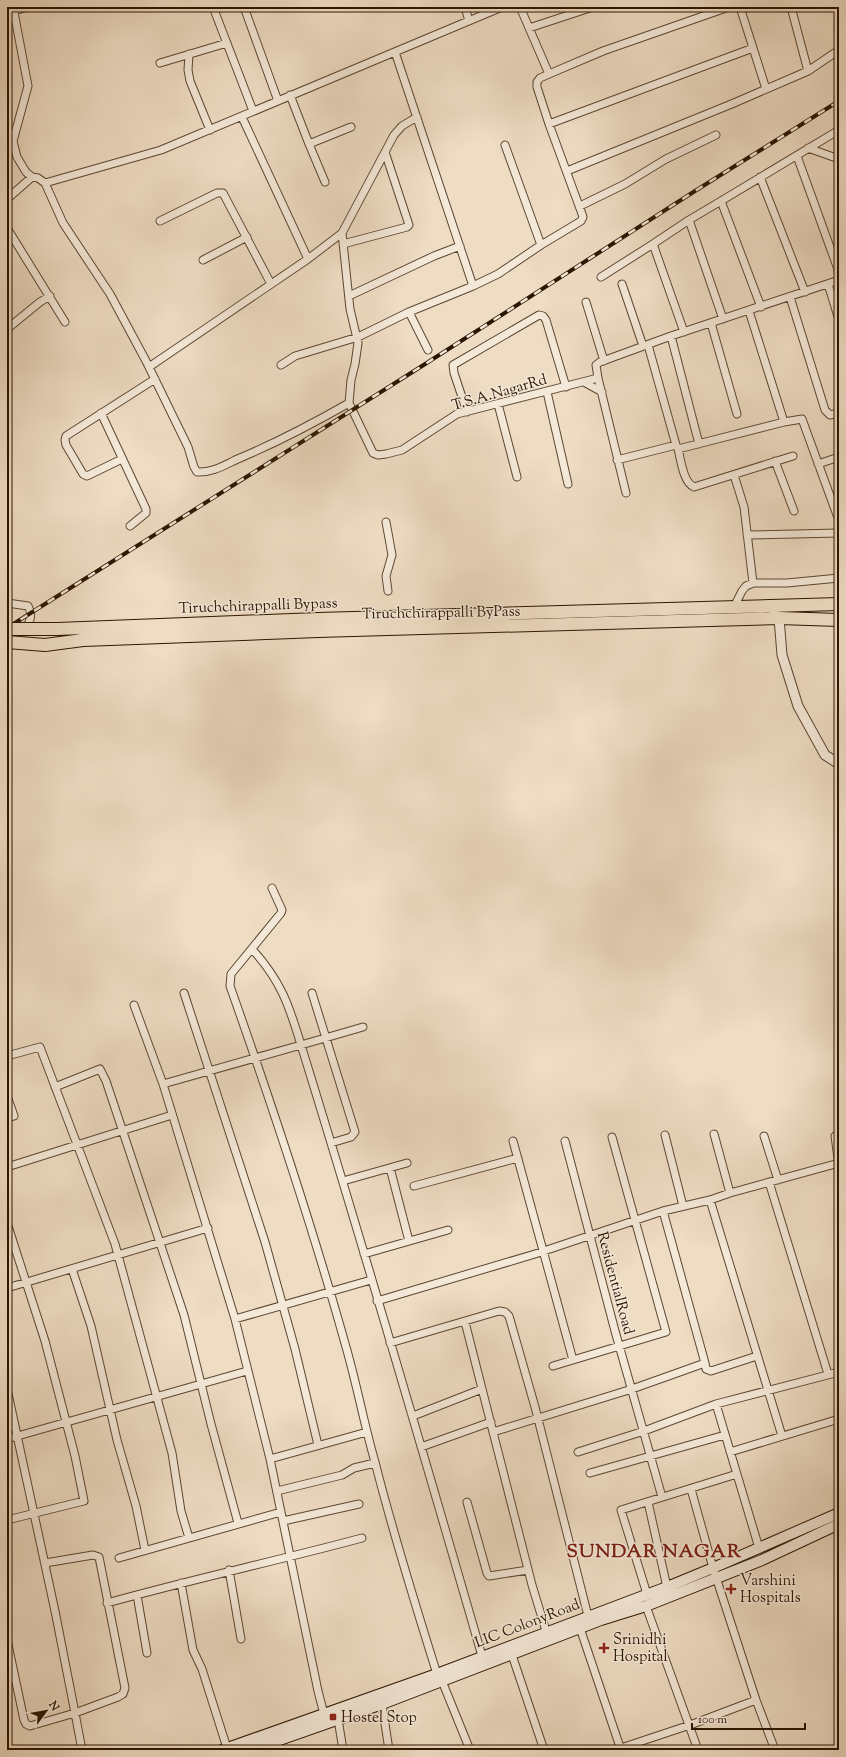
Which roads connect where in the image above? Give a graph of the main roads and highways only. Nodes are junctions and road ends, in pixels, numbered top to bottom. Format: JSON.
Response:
{"nodes":[{"id":1,"x":839,"y":604,"type":"edge"},
{"id":2,"x":784,"y":606,"type":"junction"},
{"id":3,"x":839,"y":616,"type":"edge"},
{"id":4,"x":839,"y":620,"type":"edge"},
{"id":5,"x":7,"y":629,"type":"edge"},
{"id":6,"x":7,"y":642,"type":"edge"},
{"id":7,"x":839,"y":1513,"type":"edge"},
{"id":8,"x":839,"y":1524,"type":"edge"},
{"id":9,"x":715,"y":1573,"type":"junction"},
{"id":10,"x":499,"y":1655,"type":"junction"},
{"id":11,"x":440,"y":1677,"type":"junction"},
{"id":12,"x":325,"y":1719,"type":"junction"},
{"id":13,"x":278,"y":1745,"type":"edge"},
{"id":14,"x":225,"y":1749,"type":"edge"},
{"id":15,"x":251,"y":1750,"type":"edge"}],
"edges":[{"from":1,"to":2,"type":"highway","name":"Tiruchchirappalli Bypass"},
{"from":2,"to":3,"type":"highway"},
{"from":2,"to":5,"type":"highway","name":"Tiruchchirappalli Bypass","bridge":true},
{"from":4,"to":6,"type":"highway","name":"Tiruchchirappalli ByPass","bridge":true},
{"from":7,"to":9,"type":"main road","name":"LIC ColonyRoad"},
{"from":8,"to":9,"type":"main road","name":"LIC ColonyRoad"},
{"from":9,"to":10,"type":"main road","name":"LIC ColonyRoad"},
{"from":9,"to":10,"type":"main road","name":"LIC ColonyRoad"},
{"from":10,"to":11,"type":"main road","name":"LIC ColonyRoad"},
{"from":10,"to":11,"type":"main road","name":"LIC ColonyRoad"},
{"from":11,"to":12,"type":"main road","name":"LIC ColonyRoad"},
{"from":11,"to":12,"type":"main road","name":"LIC ColonyRoad"},
{"from":12,"to":13,"type":"main road"},
{"from":12,"to":14,"type":"main road","name":"LIC ColonyRoad"},
{"from":13,"to":15,"type":"main road"}]}
